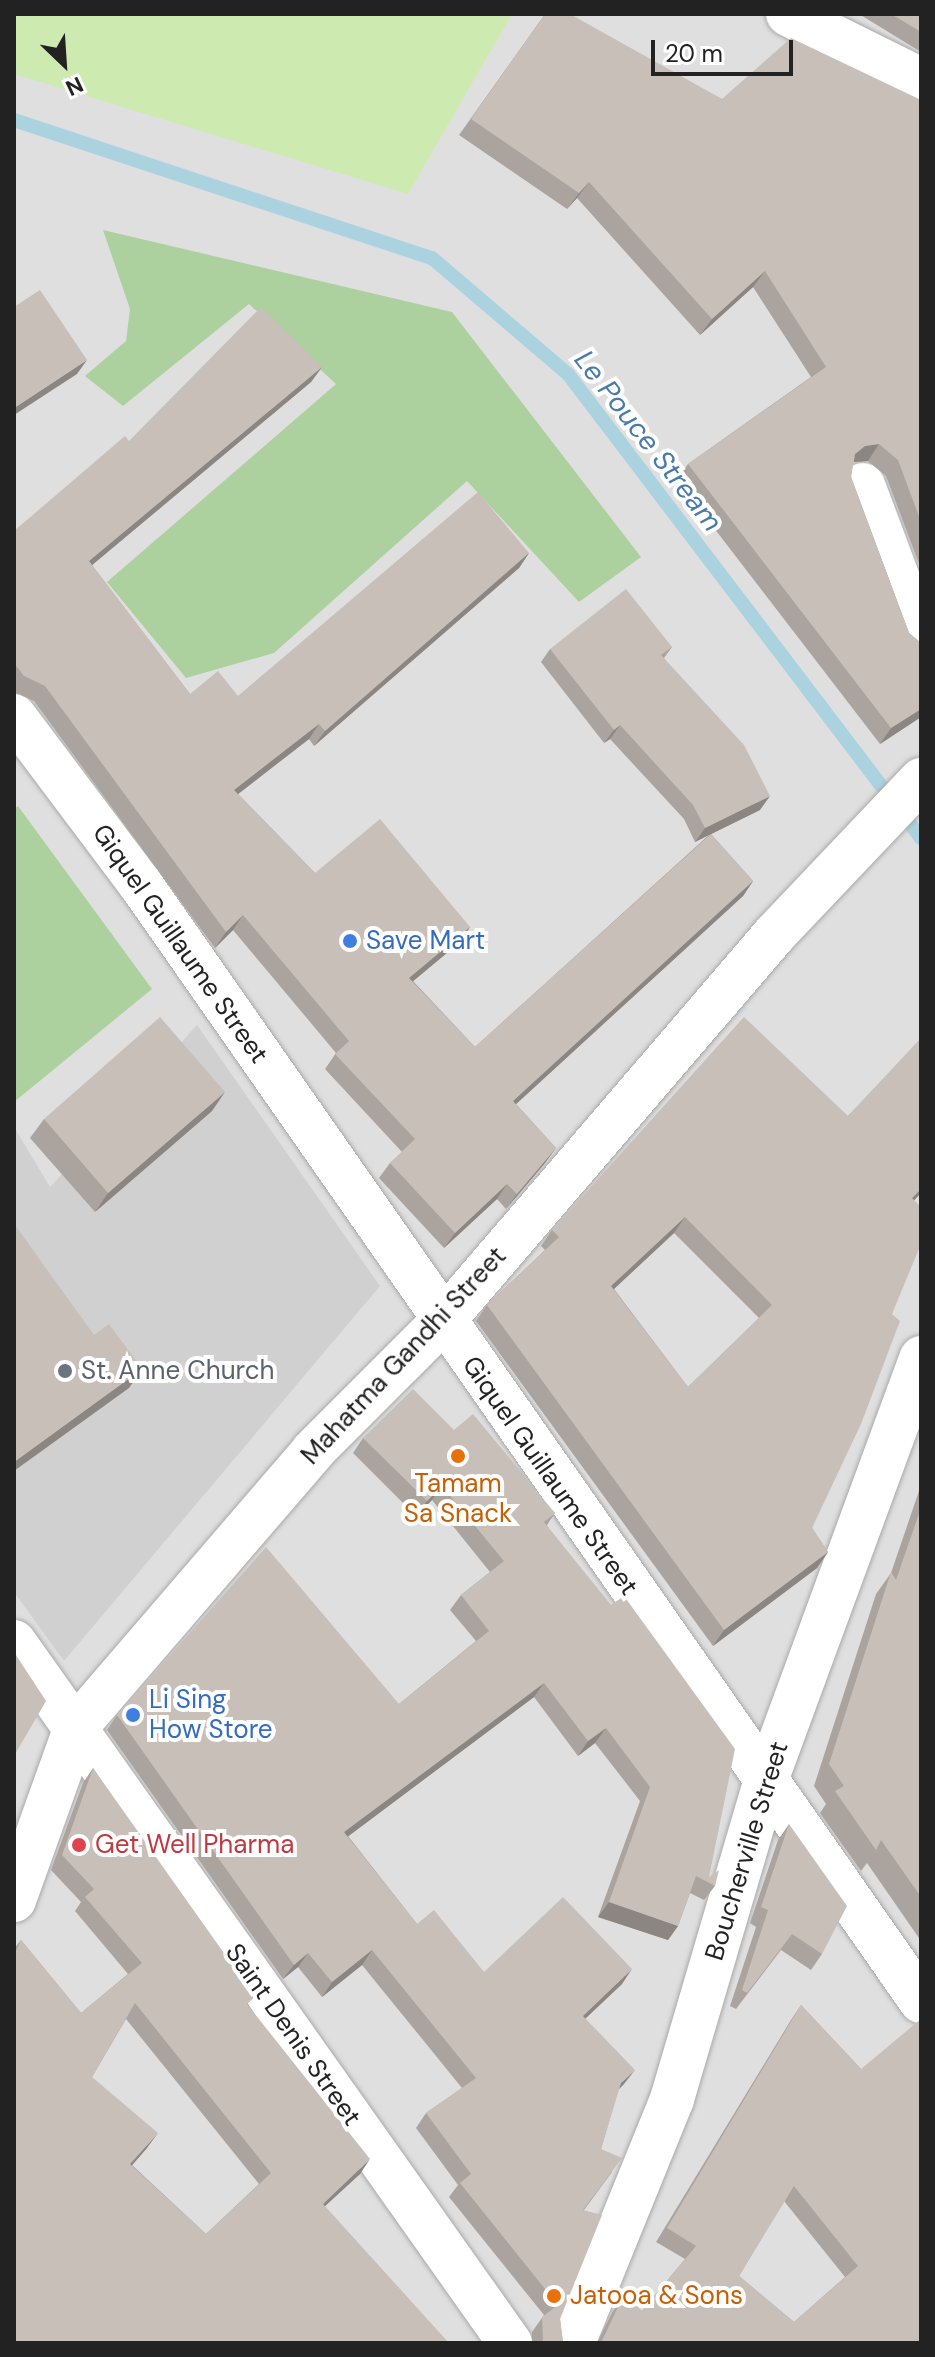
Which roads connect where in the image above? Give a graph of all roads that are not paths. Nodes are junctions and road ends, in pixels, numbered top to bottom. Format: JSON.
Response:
{"nodes":[{"id":1,"x":788,"y":14,"type":"edge"},
{"id":2,"x":921,"y":80,"type":"edge"},
{"id":3,"x":863,"y":485,"type":"dead end"},
{"id":4,"x":921,"y":640,"type":"edge"},
{"id":5,"x":14,"y":716,"type":"edge"},
{"id":6,"x":920,"y":781,"type":"edge"},
{"id":7,"x":442,"y":1322,"type":"junction"},
{"id":8,"x":921,"y":1358,"type":"edge"},
{"id":9,"x":14,"y":1642,"type":"edge"},
{"id":10,"x":76,"y":1727,"type":"junction"},
{"id":11,"x":765,"y":1783,"type":"junction"},
{"id":12,"x":14,"y":1900,"type":"edge"},
{"id":13,"x":921,"y":2001,"type":"edge"},
{"id":14,"x":510,"y":2343,"type":"edge"},
{"id":15,"x":573,"y":2343,"type":"edge"}],
"edges":[{"from":1,"to":2,"type":"street"},
{"from":3,"to":4,"type":"street"},
{"from":5,"to":7,"type":"street","name":"Giquel Guillaume Street"},
{"from":6,"to":7,"type":"street","name":"Mahatma Gandhi Street"},
{"from":7,"to":10,"type":"street","name":"Mahatma Gandhi Street"},
{"from":7,"to":11,"type":"street","name":"Giquel Guillaume Street"},
{"from":8,"to":11,"type":"street","name":"Boucherville Street"},
{"from":9,"to":10,"type":"street","name":"Saint Denis Street"},
{"from":10,"to":12,"type":"street","name":"Mahatma Gandhi Street"},
{"from":10,"to":14,"type":"street","name":"Saint Denis Street"},
{"from":11,"to":13,"type":"street","name":"Giquel Guillaume Street"},
{"from":11,"to":15,"type":"street","name":"Boucherville Street"}]}
